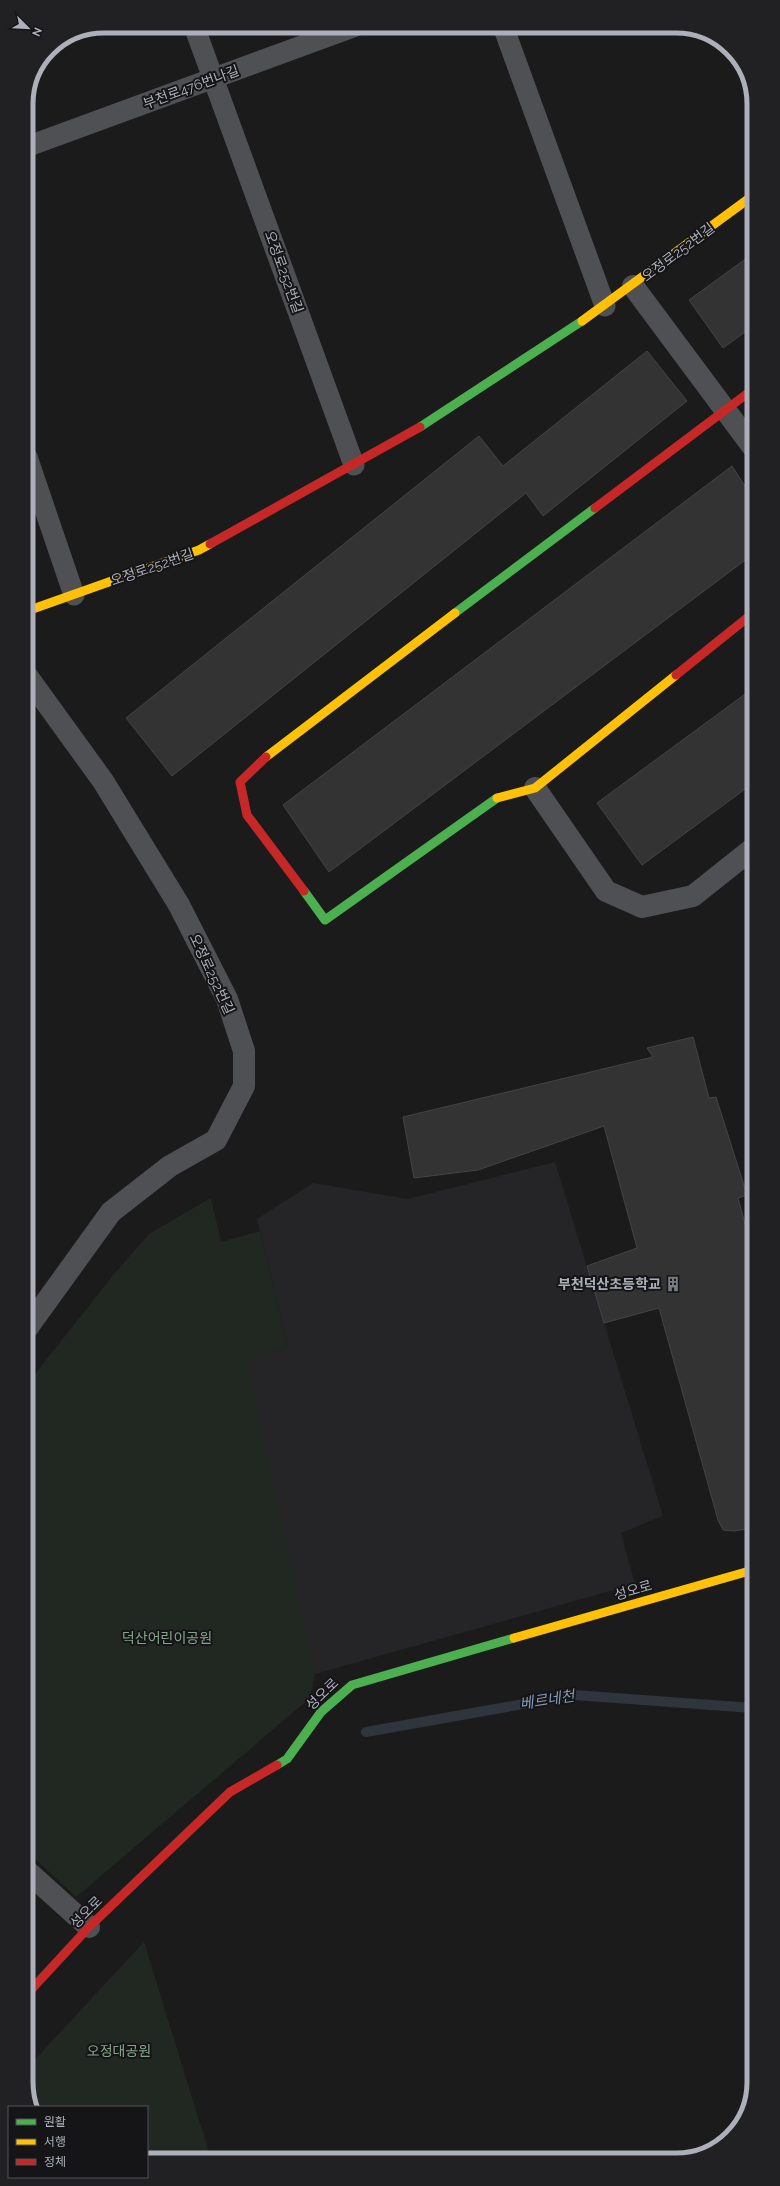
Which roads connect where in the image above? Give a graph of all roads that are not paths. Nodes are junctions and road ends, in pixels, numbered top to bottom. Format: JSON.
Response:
{"nodes":[{"id":1,"x":197,"y":33,"type":"edge"},
{"id":2,"x":337,"y":33,"type":"edge"},
{"id":3,"x":506,"y":33,"type":"edge"},
{"id":4,"x":213,"y":79,"type":"junction"},
{"id":5,"x":33,"y":144,"type":"edge"},
{"id":6,"x":747,"y":200,"type":"edge"},
{"id":7,"x":633,"y":286,"type":"junction"},
{"id":8,"x":605,"y":306,"type":"junction"},
{"id":9,"x":747,"y":394,"type":"edge"},
{"id":10,"x":725,"y":409,"type":"junction"},
{"id":11,"x":747,"y":439,"type":"edge"},
{"id":12,"x":354,"y":466,"type":"junction"},
{"id":13,"x":33,"y":475,"type":"edge"},
{"id":14,"x":74,"y":595,"type":"junction"},
{"id":15,"x":33,"y":609,"type":"edge"},
{"id":16,"x":747,"y":618,"type":"edge"},
{"id":17,"x":33,"y":684,"type":"edge"},
{"id":18,"x":535,"y":788,"type":"junction"},
{"id":19,"x":747,"y":854,"type":"edge"},
{"id":20,"x":33,"y":1320,"type":"edge"},
{"id":21,"x":747,"y":1572,"type":"edge"},
{"id":22,"x":33,"y":1877,"type":"edge"},
{"id":23,"x":89,"y":1928,"type":"junction"},
{"id":24,"x":33,"y":1988,"type":"edge"}],
"edges":[{"from":1,"to":4,"type":"lane","name":"오정로252번길"},
{"from":2,"to":4,"type":"lane","name":"부천로476번나길"},
{"from":3,"to":8,"type":"lane"},
{"from":4,"to":5,"type":"lane","name":"부천로476번나길"},
{"from":4,"to":12,"type":"lane","name":"오정로252번길"},
{"from":6,"to":7,"type":"street","name":"오정로252번길"},
{"from":7,"to":8,"type":"street","name":"오정로252번길"},
{"from":7,"to":10,"type":"street"},
{"from":8,"to":12,"type":"street","name":"오정로252번길"},
{"from":9,"to":10,"type":"street"},
{"from":10,"to":11,"type":"street"},
{"from":10,"to":18,"type":"street"},
{"from":12,"to":14,"type":"street","name":"오정로252번길"},
{"from":13,"to":14,"type":"lane"},
{"from":14,"to":15,"type":"street","name":"오정로252번길"},
{"from":16,"to":18,"type":"street"},
{"from":17,"to":20,"type":"street","name":"오정로252번길"},
{"from":18,"to":19,"type":"street"},
{"from":21,"to":23,"type":"street","name":"성오로"},
{"from":22,"to":23,"type":"street"},
{"from":23,"to":24,"type":"street","name":"성오로"}]}
